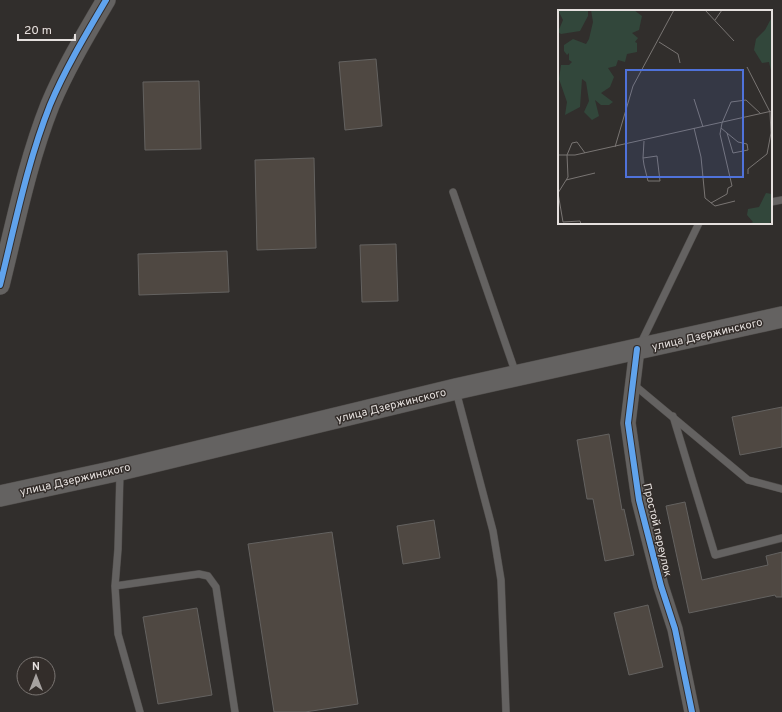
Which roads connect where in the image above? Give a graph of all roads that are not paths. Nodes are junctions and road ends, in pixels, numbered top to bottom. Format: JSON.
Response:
{"nodes":[{"id":1,"x":106,"y":0,"type":"edge"},
{"id":2,"x":453,"y":192,"type":"dead end"},
{"id":3,"x":782,"y":200,"type":"edge"},
{"id":4,"x":772,"y":202,"type":"edge"},
{"id":5,"x":699,"y":224,"type":"edge"},
{"id":6,"x":0,"y":285,"type":"edge"},
{"id":7,"x":782,"y":317,"type":"edge"},
{"id":8,"x":637,"y":350,"type":"junction"},
{"id":9,"x":516,"y":376,"type":"junction"},
{"id":10,"x":633,"y":384,"type":"junction"},
{"id":11,"x":456,"y":389,"type":"junction"},
{"id":12,"x":673,"y":416,"type":"junction"},
{"id":13,"x":120,"y":470,"type":"junction"},
{"id":14,"x":782,"y":489,"type":"edge"},
{"id":15,"x":0,"y":496,"type":"edge"},
{"id":16,"x":782,"y":538,"type":"edge"},
{"id":17,"x":115,"y":586,"type":"junction"},
{"id":18,"x":140,"y":712,"type":"edge"},
{"id":19,"x":235,"y":712,"type":"edge"},
{"id":20,"x":506,"y":712,"type":"edge"},
{"id":21,"x":692,"y":712,"type":"edge"}],
"edges":[{"from":1,"to":6,"type":"street"},
{"from":2,"to":9,"type":"lane"},
{"from":3,"to":4,"type":"lane"},
{"from":5,"to":8,"type":"lane"},
{"from":7,"to":8,"type":"main road","name":"улица Дзержинского"},
{"from":8,"to":9,"type":"main road","name":"улица Дзержинского"},
{"from":8,"to":10,"type":"street","name":"Простой переулок"},
{"from":9,"to":11,"type":"main road","name":"улица Дзержинского"},
{"from":10,"to":12,"type":"lane"},
{"from":10,"to":21,"type":"street","name":"Простой переулок"},
{"from":11,"to":13,"type":"main road","name":"улица Дзержинского"},
{"from":11,"to":20,"type":"lane"},
{"from":12,"to":14,"type":"lane"},
{"from":12,"to":16,"type":"lane"},
{"from":13,"to":15,"type":"main road","name":"улица Дзержинского"},
{"from":13,"to":17,"type":"lane"},
{"from":17,"to":18,"type":"lane"},
{"from":17,"to":19,"type":"lane"}]}
